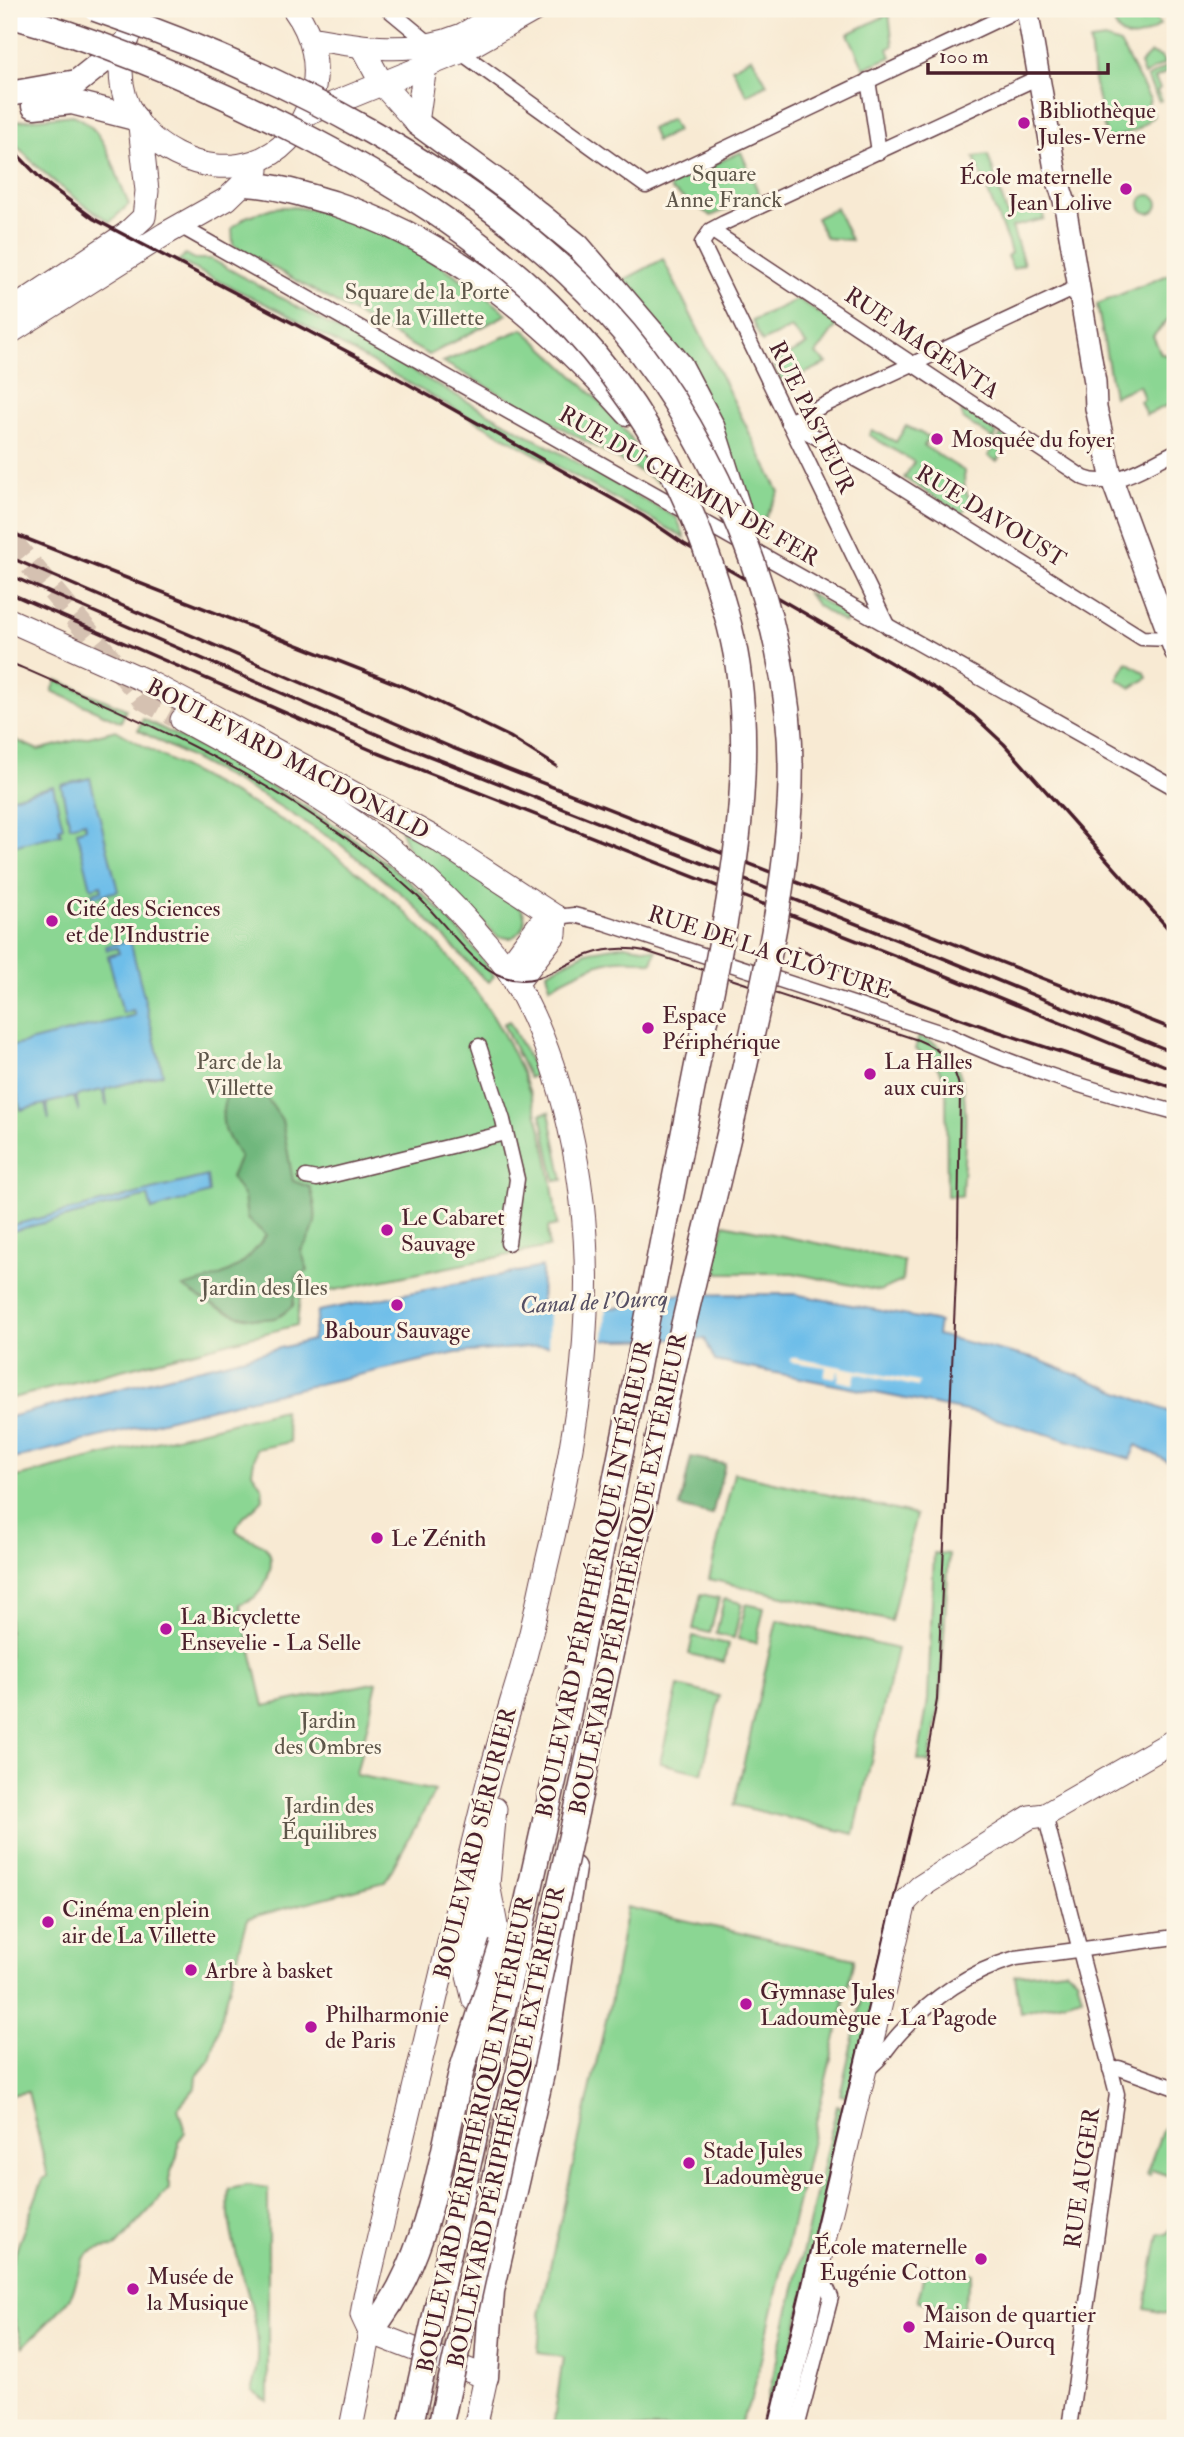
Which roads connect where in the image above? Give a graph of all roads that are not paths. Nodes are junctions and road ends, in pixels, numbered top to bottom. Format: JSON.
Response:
{"nodes":[{"id":1,"x":95,"y":9,"type":"edge"},
{"id":2,"x":294,"y":9,"type":"edge"},
{"id":3,"x":388,"y":9,"type":"edge"},
{"id":4,"x":504,"y":9,"type":"edge"},
{"id":5,"x":536,"y":9,"type":"edge"},
{"id":6,"x":1020,"y":9,"type":"edge"},
{"id":7,"x":1027,"y":9,"type":"edge"},
{"id":8,"x":139,"y":12,"type":"edge"},
{"id":9,"x":9,"y":15,"type":"edge"},
{"id":10,"x":310,"y":38,"type":"junction"},
{"id":11,"x":126,"y":43,"type":"junction"},
{"id":12,"x":458,"y":45,"type":"junction"},
{"id":13,"x":362,"y":47,"type":"junction"},
{"id":14,"x":425,"y":66,"type":"junction"},
{"id":15,"x":1039,"y":77,"type":"junction"},
{"id":16,"x":867,"y":80,"type":"junction"},
{"id":17,"x":382,"y":83,"type":"junction"},
{"id":18,"x":9,"y":94,"type":"edge"},
{"id":19,"x":9,"y":110,"type":"edge"},
{"id":20,"x":304,"y":116,"type":"junction"},
{"id":21,"x":138,"y":122,"type":"junction"},
{"id":22,"x":417,"y":123,"type":"junction"},
{"id":23,"x":277,"y":147,"type":"junction"},
{"id":24,"x":142,"y":151,"type":"junction"},
{"id":25,"x":879,"y":152,"type":"junction"},
{"id":26,"x":245,"y":184,"type":"junction"},
{"id":27,"x":147,"y":191,"type":"junction"},
{"id":28,"x":180,"y":226,"type":"junction"},
{"id":29,"x":711,"y":230,"type":"junction"},
{"id":30,"x":1074,"y":288,"type":"junction"},
{"id":31,"x":9,"y":312,"type":"edge"},
{"id":32,"x":9,"y":333,"type":"edge"},
{"id":33,"x":911,"y":362,"type":"junction"},
{"id":34,"x":788,"y":422,"type":"junction"},
{"id":35,"x":1175,"y":452,"type":"edge"},
{"id":36,"x":671,"y":469,"type":"junction"},
{"id":37,"x":1112,"y":480,"type":"junction"},
{"id":38,"x":745,"y":540,"type":"junction"},
{"id":39,"x":9,"y":620,"type":"edge"},
{"id":40,"x":888,"y":627,"type":"junction"},
{"id":41,"x":1173,"y":645,"type":"edge"},
{"id":42,"x":182,"y":720,"type":"tunnel mouth"},
{"id":43,"x":1175,"y":788,"type":"edge"},
{"id":44,"x":556,"y":917,"type":"junction"},
{"id":45,"x":512,"y":976,"type":"junction"},
{"id":46,"x":479,"y":1046,"type":"dead end"},
{"id":47,"x":1175,"y":1112,"type":"edge"},
{"id":48,"x":505,"y":1133,"type":"junction"},
{"id":49,"x":306,"y":1177,"type":"dead end"},
{"id":50,"x":508,"y":1243,"type":"dead end"},
{"id":51,"x":583,"y":1379,"type":"joint"},
{"id":52,"x":521,"y":1671,"type":"junction"},
{"id":53,"x":1175,"y":1740,"type":"edge"},
{"id":54,"x":503,"y":1768,"type":"junction"},
{"id":55,"x":546,"y":1814,"type":"junction"},
{"id":56,"x":575,"y":1815,"type":"junction"},
{"id":57,"x":1045,"y":1815,"type":"junction"},
{"id":58,"x":455,"y":1921,"type":"junction"},
{"id":59,"x":497,"y":1931,"type":"dead end"},
{"id":60,"x":1175,"y":1937,"type":"edge"},
{"id":61,"x":1079,"y":1951,"type":"junction"},
{"id":62,"x":482,"y":1958,"type":"dead end"},
{"id":63,"x":474,"y":2000,"type":"dead end"},
{"id":64,"x":1110,"y":2069,"type":"junction"},
{"id":65,"x":864,"y":2073,"type":"junction"},
{"id":66,"x":1175,"y":2088,"type":"edge"},
{"id":67,"x":817,"y":2267,"type":"junction"},
{"id":68,"x":370,"y":2332,"type":"junction"},
{"id":69,"x":469,"y":2353,"type":"dead end"},
{"id":70,"x":486,"y":2377,"type":"junction"},
{"id":71,"x":351,"y":2428,"type":"edge"},
{"id":72,"x":410,"y":2428,"type":"edge"},
{"id":73,"x":440,"y":2428,"type":"edge"},
{"id":74,"x":475,"y":2428,"type":"edge"},
{"id":75,"x":779,"y":2428,"type":"edge"},
{"id":76,"x":797,"y":2428,"type":"edge"},
{"id":77,"x":1069,"y":2428,"type":"edge"}],
"edges":[{"from":1,"to":38,"type":"highway","name":"BOULEVARD PÉRIPHÉRIQUE EXTÉRIEUR","bridge":true},
{"from":2,"to":10,"type":"main road"},
{"from":3,"to":12,"type":"street"},
{"from":4,"to":12,"type":"main road"},
{"from":5,"to":12,"type":"main road"},
{"from":6,"to":16,"type":"street"},
{"from":7,"to":15,"type":"main road"},
{"from":8,"to":11,"type":"main road"},
{"from":9,"to":36,"type":"highway","name":"BOULEVARD PÉRIPHÉRIQUE INTÉRIEUR","bridge":true},
{"from":10,"to":13,"type":"main road"},
{"from":10,"to":20,"type":"main road"},
{"from":11,"to":18,"type":"highway"},
{"from":11,"to":21,"type":"main road"},
{"from":12,"to":13,"type":"main road"},
{"from":12,"to":14,"type":"main road"},
{"from":12,"to":16,"type":"street"},
{"from":13,"to":17,"type":"main road"},
{"from":14,"to":17,"type":"main road"},
{"from":14,"to":22,"type":"main road"},
{"from":15,"to":25,"type":"street"},
{"from":15,"to":30,"type":"main road"},
{"from":16,"to":25,"type":"street"},
{"from":17,"to":20,"type":"main road"},
{"from":17,"to":22,"type":"main road"},
{"from":19,"to":21,"type":"highway"},
{"from":20,"to":23,"type":"main road"},
{"from":21,"to":23,"type":"main road"},
{"from":21,"to":24,"type":"main road"},
{"from":22,"to":38,"type":"highway","bridge":true},
{"from":23,"to":26,"type":"main road"},
{"from":24,"to":26,"type":"main road"},
{"from":24,"to":27,"type":"main road"},
{"from":25,"to":29,"type":"street"},
{"from":26,"to":28,"type":"main road"},
{"from":26,"to":36,"type":"highway","bridge":true},
{"from":27,"to":28,"type":"main road"},
{"from":27,"to":31,"type":"main road"},
{"from":28,"to":32,"type":"main road"},
{"from":28,"to":40,"type":"street","name":"RUE DU CHEMIN DE FER"},
{"from":29,"to":33,"type":"street","name":"RUE MAGENTA"},
{"from":29,"to":34,"type":"street","name":"RUE PASTEUR"},
{"from":30,"to":33,"type":"street"},
{"from":30,"to":37,"type":"main road"},
{"from":33,"to":34,"type":"street"},
{"from":33,"to":37,"type":"street","name":"RUE MAGENTA"},
{"from":34,"to":40,"type":"street","name":"RUE PASTEUR"},
{"from":34,"to":41,"type":"street","name":"RUE DAVOUST"},
{"from":35,"to":37,"type":"street"},
{"from":36,"to":55,"type":"highway","name":"BOULEVARD PÉRIPHÉRIQUE INTÉRIEUR","bridge":true},
{"from":37,"to":41,"type":"main road"},
{"from":38,"to":56,"type":"highway","name":"BOULEVARD PÉRIPHÉRIQUE EXTÉRIEUR","bridge":true},
{"from":39,"to":44,"type":"main road","name":"BOULEVARD MACDONALD"},
{"from":40,"to":43,"type":"street","name":"RUE DU CHEMIN DE FER"},
{"from":42,"to":45,"type":"main road","name":"BOULEVARD MACDONALD"},
{"from":44,"to":45,"type":"main road"},
{"from":44,"to":47,"type":"street","name":"RUE DE LA CLÔTURE"},
{"from":45,"to":51,"type":"main road","name":"BOULEVARD MACDONALD"},
{"from":46,"to":48,"type":"street"},
{"from":48,"to":49,"type":"street"},
{"from":48,"to":50,"type":"street"},
{"from":51,"to":52,"type":"main road","name":"BOULEVARD SÉRURIER"},
{"from":52,"to":54,"type":"main road"},
{"from":52,"to":58,"type":"main road","name":"BOULEVARD SÉRURIER"},
{"from":53,"to":57,"type":"main road"},
{"from":54,"to":59,"type":"main road"},
{"from":54,"to":62,"type":"main road"},
{"from":55,"to":68,"type":"highway","bridge":true},
{"from":55,"to":72,"type":"highway","name":"BOULEVARD PÉRIPHÉRIQUE INTÉRIEUR","bridge":true},
{"from":56,"to":70,"type":"highway","bridge":true},
{"from":56,"to":73,"type":"highway","name":"BOULEVARD PÉRIPHÉRIQUE EXTÉRIEUR","bridge":true},
{"from":57,"to":61,"type":"street","name":"RUE AUGER"},
{"from":57,"to":65,"type":"main road"},
{"from":58,"to":63,"type":"main road"},
{"from":58,"to":68,"type":"main road","name":"BOULEVARD SÉRURIER"},
{"from":60,"to":61,"type":"street"},
{"from":61,"to":64,"type":"street","name":"RUE AUGER"},
{"from":61,"to":65,"type":"street"},
{"from":64,"to":66,"type":"street"},
{"from":64,"to":77,"type":"street","name":"RUE AUGER"},
{"from":65,"to":67,"type":"main road"},
{"from":67,"to":75,"type":"main road"},
{"from":67,"to":76,"type":"street"},
{"from":68,"to":70,"type":"main road"},
{"from":68,"to":71,"type":"main road","name":"BOULEVARD SÉRURIER"},
{"from":69,"to":70,"type":"main road"},
{"from":70,"to":74,"type":"main road"}]}
